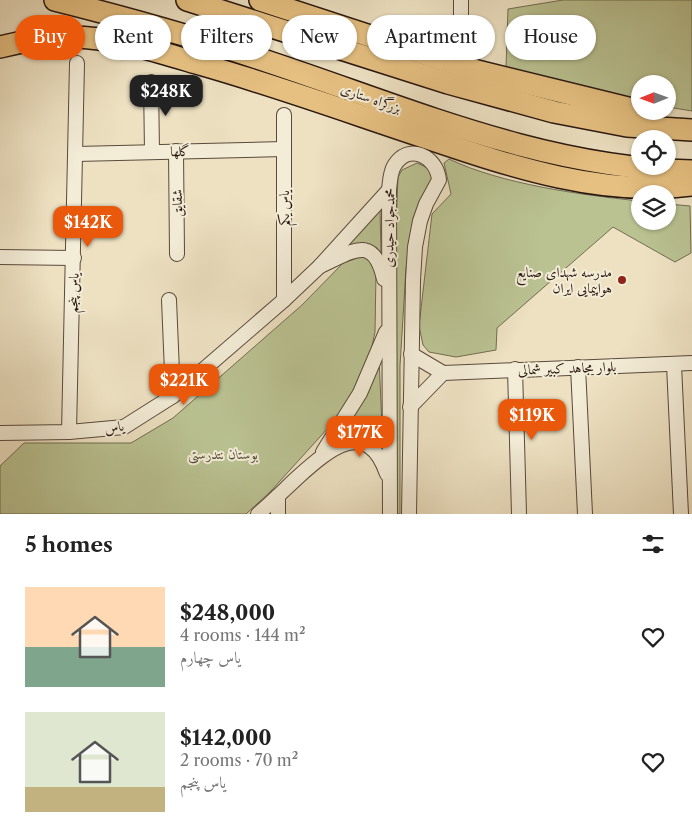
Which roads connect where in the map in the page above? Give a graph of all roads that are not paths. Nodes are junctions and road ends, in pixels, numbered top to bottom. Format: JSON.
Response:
{"nodes":[{"id":1,"x":55,"y":0,"type":"edge"},
{"id":2,"x":188,"y":0,"type":"edge"},
{"id":3,"x":260,"y":0,"type":"edge"},
{"id":4,"x":461,"y":0,"type":"edge"},
{"id":5,"x":461,"y":15,"type":"edge"},
{"id":6,"x":2,"y":47,"type":"edge"},
{"id":7,"x":77,"y":63,"type":"dead end"},
{"id":8,"x":151,"y":82,"type":"dead end"},
{"id":9,"x":631,"y":108,"type":"edge"},
{"id":10,"x":284,"y":115,"type":"dead end"},
{"id":11,"x":674,"y":120,"type":"edge"},
{"id":12,"x":692,"y":125,"type":"edge"},
{"id":13,"x":692,"y":130,"type":"edge"},
{"id":14,"x":284,"y":149,"type":"junction"},
{"id":15,"x":176,"y":151,"type":"junction"},
{"id":16,"x":152,"y":152,"type":"junction"},
{"id":17,"x":76,"y":154,"type":"junction"},
{"id":18,"x":692,"y":171,"type":"edge"},
{"id":19,"x":692,"y":185,"type":"edge"},
{"id":20,"x":389,"y":190,"type":"junction"},
{"id":21,"x":178,"y":254,"type":"dead end"},
{"id":22,"x":0,"y":257,"type":"edge"},
{"id":23,"x":74,"y":258,"type":"junction"},
{"id":24,"x":320,"y":266,"type":"junction"},
{"id":25,"x":388,"y":298,"type":"junction"},
{"id":26,"x":169,"y":300,"type":"dead end"},
{"id":27,"x":284,"y":300,"type":"junction"},
{"id":28,"x":388,"y":327,"type":"junction"},
{"id":29,"x":411,"y":354,"type":"junction"},
{"id":30,"x":692,"y":363,"type":"edge"},
{"id":31,"x":674,"y":364,"type":"junction"},
{"id":32,"x":578,"y":367,"type":"junction"},
{"id":33,"x":515,"y":369,"type":"junction"},
{"id":34,"x":443,"y":373,"type":"junction"},
{"id":35,"x":173,"y":396,"type":"junction"},
{"id":36,"x":410,"y":407,"type":"junction"},
{"id":37,"x":0,"y":432,"type":"edge"},
{"id":38,"x":69,"y":432,"type":"junction"},
{"id":39,"x":320,"y":457,"type":"junction"},
{"id":40,"x":390,"y":483,"type":"junction"},
{"id":41,"x":278,"y":496,"type":"junction"},
{"id":42,"x":258,"y":514,"type":"edge"},
{"id":43,"x":278,"y":514,"type":"edge"},
{"id":44,"x":390,"y":514,"type":"edge"},
{"id":45,"x":409,"y":514,"type":"edge"},
{"id":46,"x":519,"y":514,"type":"edge"},
{"id":47,"x":585,"y":514,"type":"edge"},
{"id":48,"x":681,"y":514,"type":"edge"}],
"edges":[{"from":1,"to":18,"type":"highway","name":"بزرگراه ستاری"},
{"from":2,"to":13,"type":"highway"},
{"from":3,"to":9,"type":"highway"},
{"from":4,"to":5,"type":"street"},
{"from":6,"to":19,"type":"highway"},
{"from":7,"to":17,"type":"street","name":"یاس پنجم"},
{"from":8,"to":16,"type":"street"},
{"from":10,"to":14,"type":"street","name":"یاس یکم"},
{"from":11,"to":12,"type":"highway"},
{"from":14,"to":15,"type":"street","name":"گلها"},
{"from":14,"to":27,"type":"street","name":"یاس یکم"},
{"from":15,"to":16,"type":"street","name":"گلها"},
{"from":15,"to":21,"type":"street","name":"شقایق"},
{"from":16,"to":17,"type":"street","name":"گلها"},
{"from":17,"to":23,"type":"street","name":"یاس پنجم"},
{"from":20,"to":24,"type":"street"},
{"from":20,"to":25,"type":"street","name":"محمدجواد حیدری"},
{"from":20,"to":29,"type":"street","name":"محمدجواد حیدری"},
{"from":22,"to":23,"type":"street"},
{"from":23,"to":38,"type":"street","name":"یاس پنجم"},
{"from":24,"to":25,"type":"street"},
{"from":24,"to":27,"type":"street","name":"یاس"},
{"from":25,"to":28,"type":"street","name":"محمدجواد حیدری"},
{"from":26,"to":35,"type":"street"},
{"from":27,"to":35,"type":"street","name":"یاس"},
{"from":28,"to":39,"type":"street"},
{"from":28,"to":40,"type":"street","name":"محمدجواد حیدری"},
{"from":29,"to":34,"type":"street"},
{"from":29,"to":36,"type":"street","name":"محمدجواد حیدری"},
{"from":30,"to":31,"type":"street","name":"بلوار مجاهد کبیر شمالی"},
{"from":31,"to":32,"type":"street","name":"بلوار مجاهد کبیر شمالی"},
{"from":31,"to":48,"type":"street"},
{"from":32,"to":33,"type":"street","name":"بلوار مجاهد کبیر شمالی"},
{"from":32,"to":47,"type":"street"},
{"from":33,"to":34,"type":"street","name":"بلوار مجاهد کبیر شمالی"},
{"from":33,"to":46,"type":"street"},
{"from":34,"to":36,"type":"street"},
{"from":35,"to":38,"type":"street","name":"یاس"},
{"from":36,"to":45,"type":"street","name":"محمدجواد حیدری"},
{"from":37,"to":38,"type":"street","name":"یاس"},
{"from":39,"to":40,"type":"street"},
{"from":39,"to":41,"type":"street"},
{"from":40,"to":44,"type":"street","name":"محمدجواد حیدری"},
{"from":41,"to":42,"type":"street"},
{"from":41,"to":43,"type":"street"}]}
